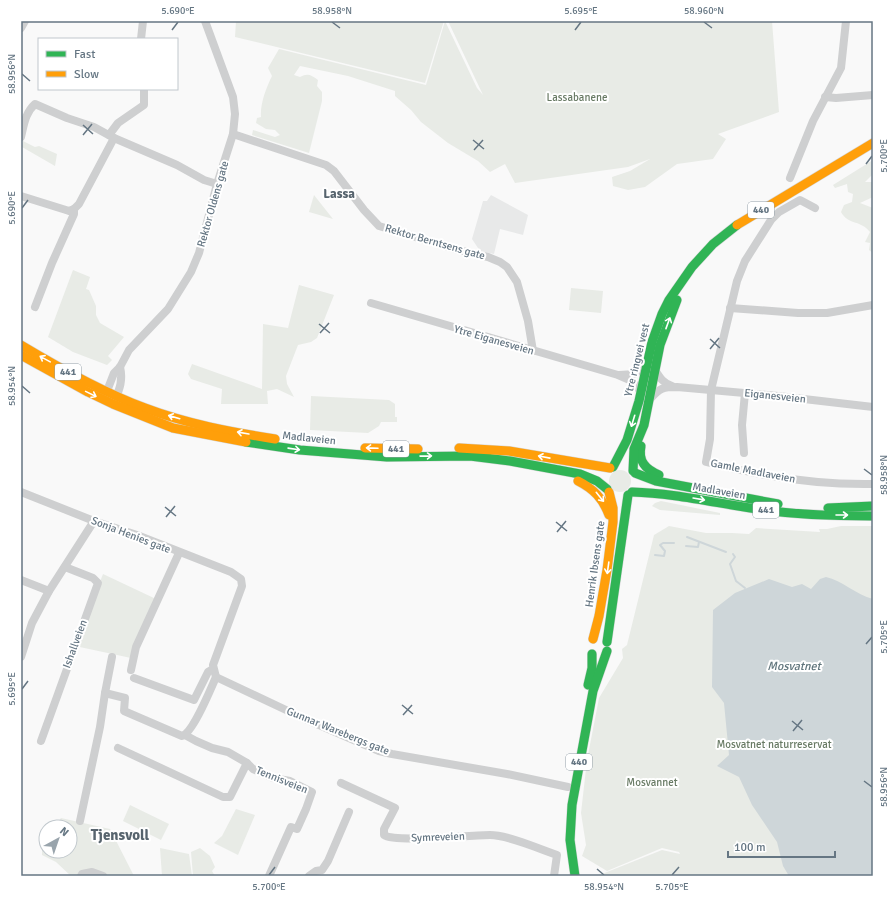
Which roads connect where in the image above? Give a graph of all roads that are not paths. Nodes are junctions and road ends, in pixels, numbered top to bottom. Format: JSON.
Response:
{"nodes":[{"id":1,"x":25,"y":21,"type":"edge"},
{"id":2,"x":143,"y":21,"type":"edge"},
{"id":3,"x":205,"y":21,"type":"edge"},
{"id":4,"x":846,"y":21,"type":"edge"},
{"id":5,"x":21,"y":28,"type":"edge"},
{"id":6,"x":141,"y":38,"type":"edge"},
{"id":7,"x":144,"y":90,"type":"edge"},
{"id":8,"x":873,"y":95,"type":"edge"},
{"id":9,"x":825,"y":98,"type":"junction"},
{"id":10,"x":233,"y":134,"type":"junction"},
{"id":11,"x":111,"y":136,"type":"junction"},
{"id":12,"x":21,"y":137,"type":"edge"},
{"id":13,"x":873,"y":143,"type":"edge"},
{"id":14,"x":873,"y":150,"type":"edge"},
{"id":15,"x":790,"y":178,"type":"dead end"},
{"id":16,"x":217,"y":184,"type":"junction"},
{"id":17,"x":21,"y":196,"type":"edge"},
{"id":18,"x":814,"y":208,"type":"dead end"},
{"id":19,"x":74,"y":209,"type":"junction"},
{"id":20,"x":371,"y":303,"type":"dead end"},
{"id":21,"x":873,"y":305,"type":"edge"},
{"id":22,"x":34,"y":307,"type":"dead end"},
{"id":23,"x":730,"y":308,"type":"junction"},
{"id":24,"x":21,"y":345,"type":"edge"},
{"id":25,"x":533,"y":351,"type":"junction"},
{"id":26,"x":21,"y":355,"type":"edge"},
{"id":27,"x":647,"y":364,"type":"junction"},
{"id":28,"x":120,"y":367,"type":"junction"},
{"id":29,"x":655,"y":370,"type":"junction"},
{"id":30,"x":618,"y":375,"type":"junction"},
{"id":31,"x":677,"y":387,"type":"junction"},
{"id":32,"x":711,"y":390,"type":"junction"},
{"id":33,"x":107,"y":391,"type":"junction"},
{"id":34,"x":642,"y":392,"type":"junction"},
{"id":35,"x":745,"y":393,"type":"junction"},
{"id":36,"x":651,"y":398,"type":"junction"},
{"id":37,"x":115,"y":400,"type":"junction"},
{"id":38,"x":873,"y":407,"type":"edge"},
{"id":39,"x":644,"y":425,"type":"junction"},
{"id":40,"x":744,"y":453,"type":"dead end"},
{"id":41,"x":612,"y":467,"type":"junction"},
{"id":42,"x":564,"y":471,"type":"junction"},
{"id":43,"x":634,"y":472,"type":"junction"},
{"id":44,"x":672,"y":484,"type":"junction"},
{"id":45,"x":873,"y":484,"type":"edge"},
{"id":46,"x":608,"y":490,"type":"junction"},
{"id":47,"x":21,"y":492,"type":"edge"},
{"id":48,"x":630,"y":493,"type":"junction"},
{"id":49,"x":873,"y":506,"type":"edge"},
{"id":50,"x":873,"y":516,"type":"edge"},
{"id":51,"x":94,"y":520,"type":"junction"},
{"id":52,"x":611,"y":530,"type":"junction"},
{"id":53,"x":179,"y":552,"type":"junction"},
{"id":54,"x":64,"y":567,"type":"junction"},
{"id":55,"x":21,"y":580,"type":"edge"},
{"id":56,"x":49,"y":591,"type":"junction"},
{"id":57,"x":593,"y":639,"type":"junction"},
{"id":58,"x":607,"y":647,"type":"junction"},
{"id":59,"x":592,"y":654,"type":"junction"},
{"id":60,"x":21,"y":657,"type":"edge"},
{"id":61,"x":112,"y":657,"type":"dead end"},
{"id":62,"x":213,"y":669,"type":"junction"},
{"id":63,"x":216,"y":677,"type":"junction"},
{"id":64,"x":105,"y":693,"type":"junction"},
{"id":65,"x":185,"y":735,"type":"junction"},
{"id":66,"x":41,"y":741,"type":"dead end"},
{"id":67,"x":118,"y":748,"type":"dead end"},
{"id":68,"x":247,"y":763,"type":"junction"},
{"id":69,"x":341,"y":783,"type":"dead end"},
{"id":70,"x":568,"y":787,"type":"junction"},
{"id":71,"x":349,"y":812,"type":"dead end"},
{"id":72,"x":80,"y":822,"type":"dead end"},
{"id":73,"x":82,"y":876,"type":"edge"},
{"id":74,"x":104,"y":876,"type":"edge"},
{"id":75,"x":269,"y":876,"type":"edge"},
{"id":76,"x":310,"y":876,"type":"edge"},
{"id":77,"x":554,"y":876,"type":"edge"},
{"id":78,"x":568,"y":876,"type":"edge"},
{"id":79,"x":575,"y":876,"type":"edge"}],
"edges":[{"from":1,"to":5,"type":"street"},
{"from":2,"to":6,"type":"street"},
{"from":3,"to":10,"type":"street","name":"Rektor Oldens gate"},
{"from":4,"to":9,"type":"street"},
{"from":7,"to":11,"type":"street"},
{"from":8,"to":9,"type":"street"},
{"from":9,"to":15,"type":"street"},
{"from":10,"to":16,"type":"street","name":"Rektor Oldens gate"},
{"from":10,"to":25,"type":"street","name":"Rektor Berntsens gate"},
{"from":11,"to":12,"type":"street"},
{"from":11,"to":16,"type":"street"},
{"from":11,"to":19,"type":"street"},
{"from":13,"to":27,"type":"main road","name":"Ytre ringvei vest","number":"440"},
{"from":29,"to":14,"type":"main road","name":"Ytre ringvei vest","number":"440","one_way":true},
{"from":16,"to":28,"type":"street","name":"Rektor Oldens gate"},
{"from":17,"to":19,"type":"street"},
{"from":18,"to":23,"type":"street"},
{"from":19,"to":22,"type":"street"},
{"from":20,"to":25,"type":"street","name":"Ytre Eiganesveien"},
{"from":21,"to":23,"type":"street"},
{"from":23,"to":32,"type":"street"},
{"from":33,"to":24,"type":"main road","name":"Madlaveien","number":"441","one_way":true},
{"from":25,"to":30,"type":"street","name":"Ytre Eiganesveien"},
{"from":26,"to":37,"type":"main road","name":"Madlaveien","number":"441","one_way":true},
{"from":27,"to":30,"type":"street","name":"Ytre Eiganesveien"},
{"from":27,"to":34,"type":"main road","name":"Ytre ringvei vest","number":"440"},
{"from":28,"to":33,"type":"street","name":"Rektor Oldens gate"},
{"from":28,"to":37,"type":"street","name":"Rektor Oldens gate"},
{"from":29,"to":31,"type":"street","name":"Eiganesveien"},
{"from":29,"to":36,"type":"main road","name":"Ytre ringvei vest","number":"440"},
{"from":30,"to":34,"type":"street","name":"Ytre Eiganesveien"},
{"from":31,"to":32,"type":"street","name":"Eiganesveien"},
{"from":31,"to":36,"type":"street","name":"Eiganesveien"},
{"from":32,"to":35,"type":"street","name":"Eiganesveien"},
{"from":32,"to":45,"type":"street","name":"Gamle Madlaveien"},
{"from":33,"to":37,"type":"main road","name":"Madlaveien","number":"441"},
{"from":34,"to":41,"type":"main road","name":"Ytre ringvei vest","number":"440","one_way":true},
{"from":35,"to":38,"type":"street","name":"Eiganesveien"},
{"from":35,"to":40,"type":"street"},
{"from":36,"to":39,"type":"main road","name":"Ytre ringvei vest","number":"440"},
{"from":41,"to":37,"type":"main road","name":"Madlaveien","number":"441","one_way":true},
{"from":37,"to":42,"type":"main road","name":"Madlaveien","number":"441","one_way":true},
{"from":39,"to":43,"type":"main road","name":"Ytre ringvei vest","number":"440"},
{"from":39,"to":44,"type":"main road","number":"441"},
{"from":41,"to":43,"type":"main road","number":"441"},
{"from":41,"to":46,"type":"main road"},
{"from":42,"to":46,"type":"main road","name":"Madlaveien","number":"441"},
{"from":42,"to":52,"type":"main road","number":"441","one_way":true},
{"from":43,"to":44,"type":"main road","name":"Madlaveien","number":"441"},
{"from":43,"to":48,"type":"main road"},
{"from":44,"to":49,"type":"main road","name":"Madlaveien","number":"441"},
{"from":46,"to":48,"type":"main road","number":"441"},
{"from":46,"to":52,"type":"main road","name":"Henrik Ibsens gate","number":"440"},
{"from":47,"to":51,"type":"street","name":"Sonja Henies gate"},
{"from":48,"to":50,"type":"main road","name":"Madlaveien","number":"441","one_way":true},
{"from":48,"to":58,"type":"main road","name":"Henrik Ibsens gate","number":"440"},
{"from":51,"to":53,"type":"street","name":"Sonja Henies gate"},
{"from":51,"to":54,"type":"street"},
{"from":52,"to":57,"type":"main road","name":"Henrik Ibsens gate","number":"440","one_way":true},
{"from":53,"to":62,"type":"street","name":"Sonja Henies gate"},
{"from":53,"to":62,"type":"street"},
{"from":54,"to":56,"type":"street"},
{"from":54,"to":66,"type":"street","name":"Ishallveien"},
{"from":55,"to":56,"type":"street"},
{"from":56,"to":60,"type":"street"},
{"from":57,"to":58,"type":"main road"},
{"from":57,"to":59,"type":"main road","number":"440"},
{"from":58,"to":59,"type":"main road"},
{"from":58,"to":79,"type":"main road","name":"Henrik Ibsens gate","number":"440"},
{"from":59,"to":70,"type":"main road","number":"440"},
{"from":61,"to":64,"type":"street"},
{"from":62,"to":63,"type":"street"},
{"from":63,"to":65,"type":"street"},
{"from":63,"to":70,"type":"street","name":"Gunnar Warebergs gate"},
{"from":64,"to":65,"type":"street","name":"Tennisveien"},
{"from":64,"to":72,"type":"street"},
{"from":65,"to":68,"type":"street","name":"Tennisveien"},
{"from":67,"to":68,"type":"street"},
{"from":68,"to":75,"type":"street","name":"Tennisveien"},
{"from":69,"to":77,"type":"street","name":"Symreveien"},
{"from":70,"to":78,"type":"main road","number":"440"},
{"from":71,"to":76,"type":"street"},
{"from":73,"to":74,"type":"street"}]}
